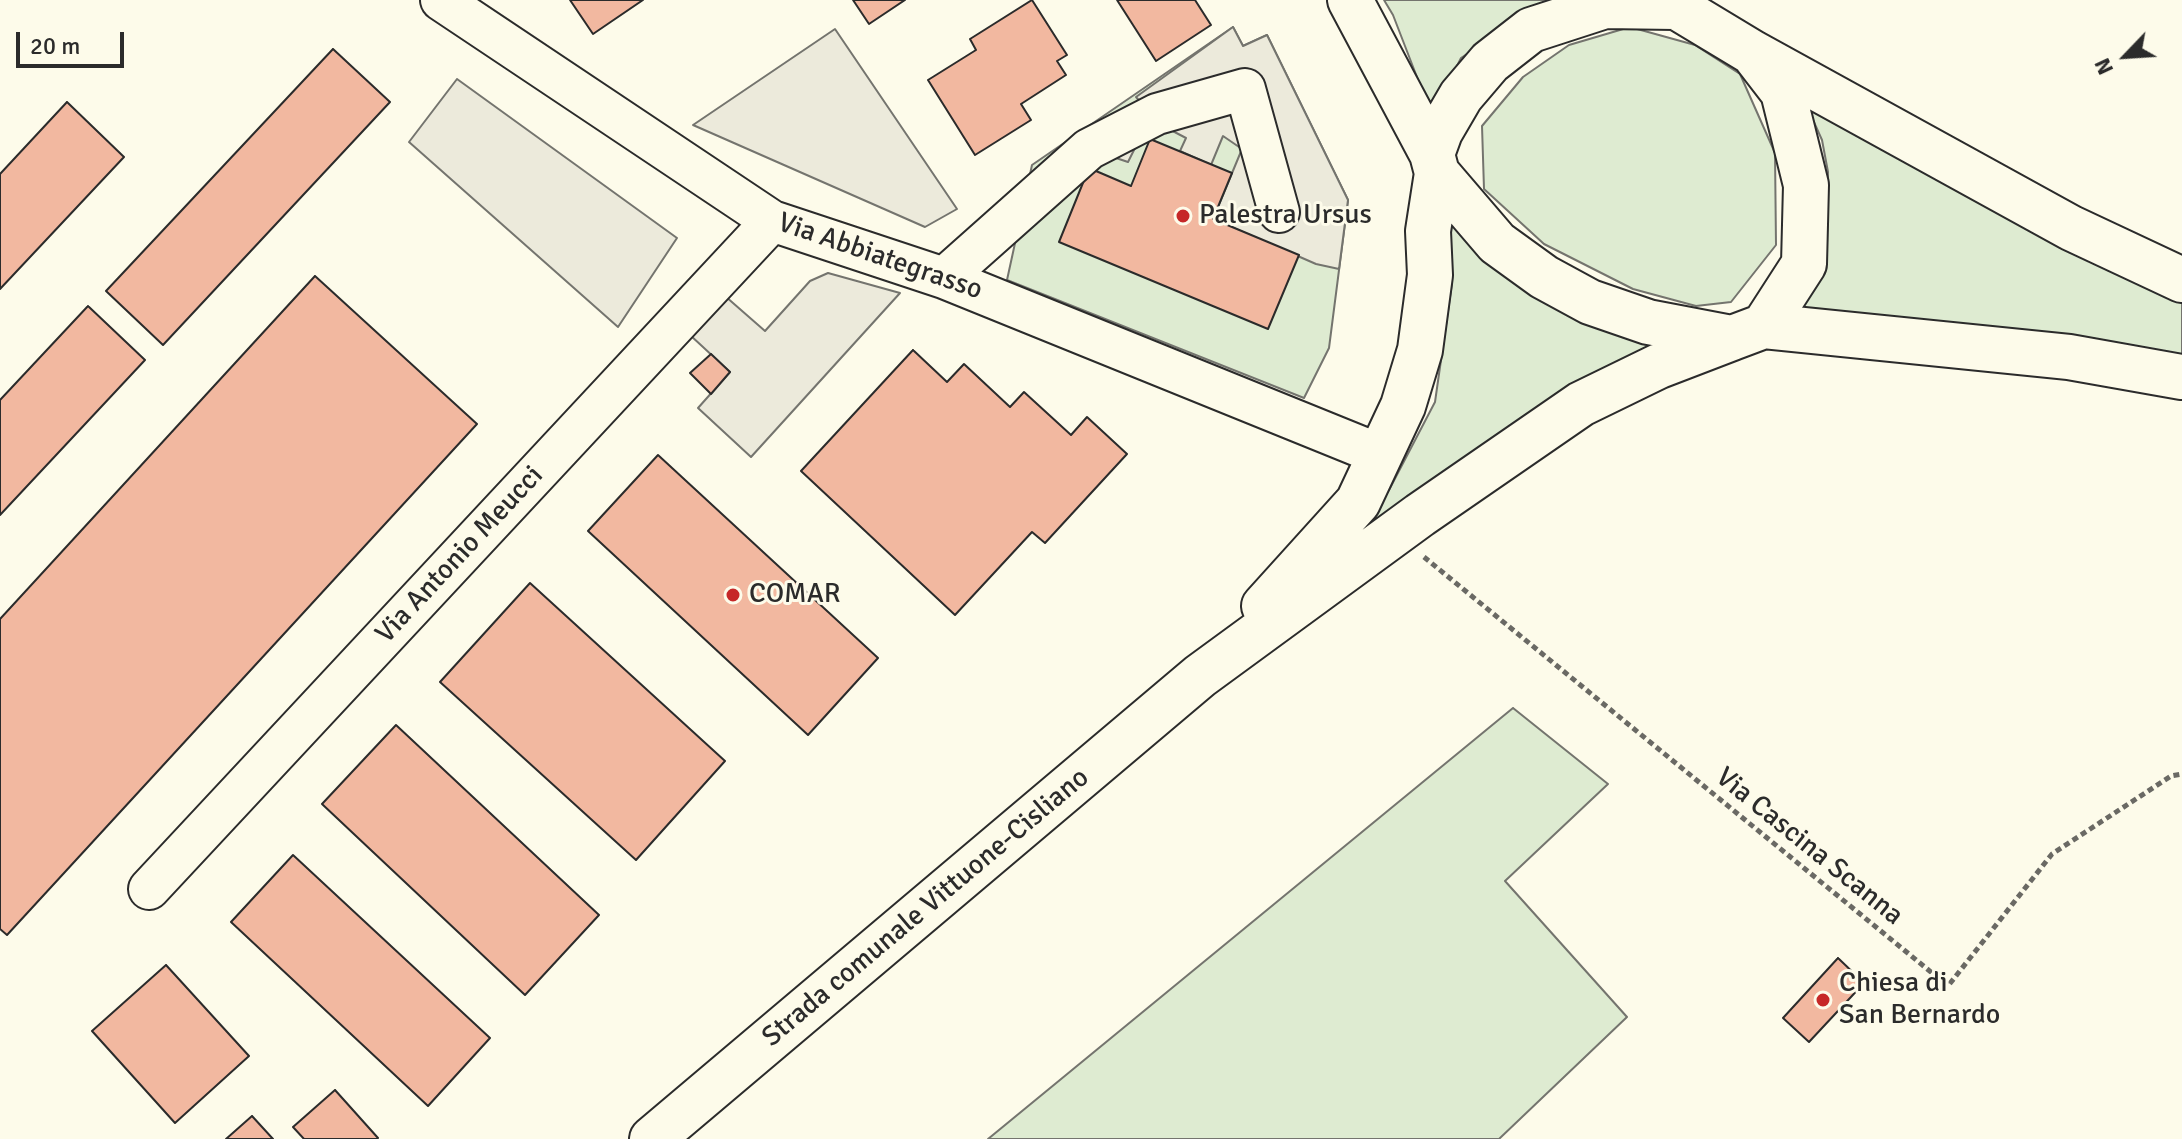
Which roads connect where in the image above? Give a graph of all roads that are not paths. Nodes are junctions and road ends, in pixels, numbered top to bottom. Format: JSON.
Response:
{"nodes":[{"id":1,"x":441,"y":0,"type":"edge"},
{"id":2,"x":1350,"y":0,"type":"edge"},
{"id":3,"x":1670,"y":3,"type":"edge"},
{"id":4,"x":1753,"y":53,"type":"junction"},
{"id":5,"x":1434,"y":164,"type":"junction"},
{"id":6,"x":1279,"y":212,"type":"dead end"},
{"id":7,"x":772,"y":221,"type":"junction"},
{"id":8,"x":944,"y":278,"type":"junction"},
{"id":9,"x":2182,"y":280,"type":"edge"},
{"id":10,"x":1748,"y":332,"type":"junction"},
{"id":11,"x":2182,"y":377,"type":"edge"},
{"id":12,"x":1381,"y":455,"type":"junction"},
{"id":13,"x":1200,"y":676,"type":"junction"},
{"id":14,"x":149,"y":889,"type":"dead end"},
{"id":15,"x":652,"y":1139,"type":"edge"}],
"edges":[{"from":1,"to":7,"type":"street","name":"Via Abbiategrasso"},
{"from":2,"to":5,"type":"main road"},
{"from":3,"to":4,"type":"main road"},
{"from":3,"to":5,"type":"main road","name":"Strada comunale Vittuone-Cisliano"},
{"from":4,"to":9,"type":"main road"},
{"from":4,"to":10,"type":"main road"},
{"from":5,"to":10,"type":"main road"},
{"from":5,"to":12,"type":"main road","name":"Strada comunale Vittuone-Cisliano"},
{"from":6,"to":8,"type":"street"},
{"from":7,"to":8,"type":"street","name":"Via Abbiategrasso"},
{"from":7,"to":14,"type":"street","name":"Via Antonio Meucci"},
{"from":8,"to":12,"type":"street","name":"Via Abbiategrasso"},
{"from":10,"to":11,"type":"main road"},
{"from":10,"to":13,"type":"main road","name":"Strada comunale Vittuone-Cisliano"},
{"from":12,"to":13,"type":"main road","name":"Strada comunale Vittuone-Cisliano"},
{"from":13,"to":15,"type":"main road","name":"Strada comunale Vittuone-Cisliano"}]}
